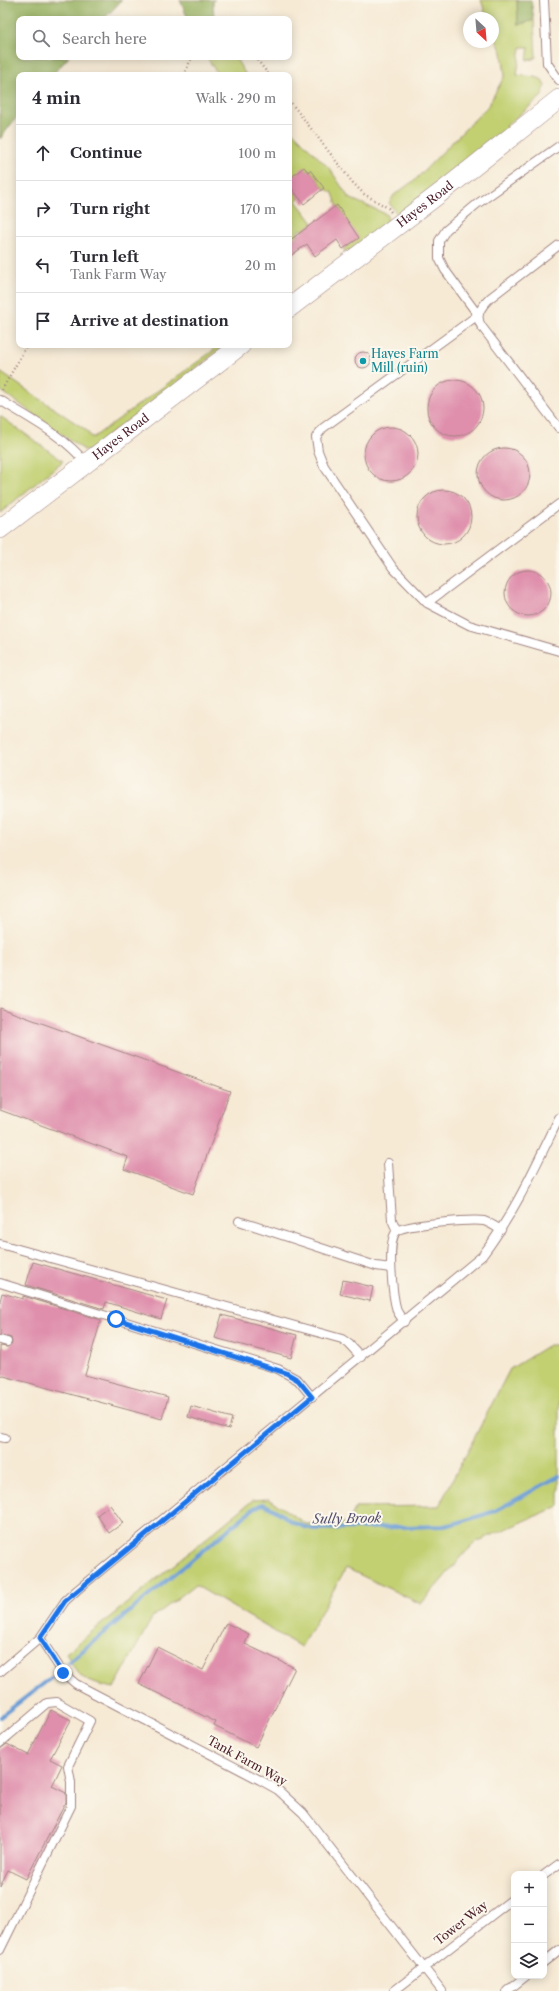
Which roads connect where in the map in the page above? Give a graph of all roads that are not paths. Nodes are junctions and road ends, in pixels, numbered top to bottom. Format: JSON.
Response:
{"nodes":[{"id":1,"x":544,"y":0,"type":"edge"},
{"id":2,"x":559,"y":80,"type":"edge"},
{"id":3,"x":559,"y":99,"type":"edge"},
{"id":4,"x":559,"y":146,"type":"edge"},
{"id":5,"x":559,"y":246,"type":"edge"},
{"id":6,"x":292,"y":306,"type":"edge"},
{"id":7,"x":478,"y":315,"type":"junction"},
{"id":8,"x":237,"y":348,"type":"edge"},
{"id":9,"x":0,"y":400,"type":"edge"},
{"id":10,"x":559,"y":428,"type":"edge"},
{"id":11,"x":86,"y":463,"type":"junction"},
{"id":12,"x":559,"y":504,"type":"edge"},
{"id":13,"x":0,"y":528,"type":"edge"},
{"id":14,"x":427,"y":604,"type":"junction"},
{"id":15,"x":559,"y":651,"type":"edge"},
{"id":16,"x":559,"y":1118,"type":"edge"},
{"id":17,"x":388,"y":1163,"type":"dead end"},
{"id":18,"x":240,"y":1221,"type":"dead end"},
{"id":19,"x":500,"y":1230,"type":"junction"},
{"id":20,"x":397,"y":1231,"type":"junction"},
{"id":21,"x":0,"y":1244,"type":"edge"},
{"id":22,"x":391,"y":1268,"type":"junction"},
{"id":23,"x":0,"y":1283,"type":"edge"},
{"id":24,"x":404,"y":1322,"type":"junction"},
{"id":25,"x":360,"y":1358,"type":"junction"},
{"id":26,"x":312,"y":1397,"type":"junction"},
{"id":27,"x":40,"y":1638,"type":"junction"},
{"id":28,"x":0,"y":1672,"type":"edge"},
{"id":29,"x":0,"y":1743,"type":"edge"},
{"id":30,"x":559,"y":1864,"type":"edge"},
{"id":31,"x":547,"y":1873,"type":"edge"},
{"id":32,"x":511,"y":1900,"type":"edge"},
{"id":33,"x":0,"y":1950,"type":"edge"},
{"id":34,"x":559,"y":1950,"type":"edge"},
{"id":35,"x":547,"y":1960,"type":"edge"},
{"id":36,"x":424,"y":1968,"type":"junction"},
{"id":37,"x":522,"y":1979,"type":"edge"},
{"id":38,"x":394,"y":1991,"type":"edge"},
{"id":39,"x":442,"y":1991,"type":"edge"},
{"id":40,"x":507,"y":1991,"type":"edge"}],
"edges":[{"from":1,"to":2,"type":"lane"},
{"from":3,"to":6,"type":"street","name":"Hayes Road"},
{"from":4,"to":7,"type":"lane"},
{"from":5,"to":7,"type":"lane"},
{"from":7,"to":10,"type":"lane"},
{"from":7,"to":14,"type":"lane"},
{"from":8,"to":11,"type":"street","name":"Hayes Road"},
{"from":9,"to":11,"type":"lane"},
{"from":11,"to":13,"type":"street","name":"Hayes Road"},
{"from":12,"to":14,"type":"lane"},
{"from":14,"to":15,"type":"lane"},
{"from":16,"to":19,"type":"lane"},
{"from":17,"to":20,"type":"lane"},
{"from":18,"to":22,"type":"lane"},
{"from":19,"to":20,"type":"lane"},
{"from":19,"to":24,"type":"lane"},
{"from":20,"to":22,"type":"lane"},
{"from":21,"to":25,"type":"lane"},
{"from":22,"to":24,"type":"lane"},
{"from":23,"to":26,"type":"lane"},
{"from":24,"to":25,"type":"lane"},
{"from":25,"to":26,"type":"lane"},
{"from":26,"to":27,"type":"lane"},
{"from":27,"to":28,"type":"lane"},
{"from":27,"to":36,"type":"lane","name":"Tank Farm Way"},
{"from":29,"to":33,"type":"lane"},
{"from":30,"to":31,"type":"lane"},
{"from":32,"to":36,"type":"lane","name":"Tower Way"},
{"from":34,"to":35,"type":"lane"},
{"from":36,"to":38,"type":"lane","name":"Tower Way"},
{"from":36,"to":39,"type":"lane","name":"Tank Farm Way"},
{"from":37,"to":40,"type":"lane"}]}
